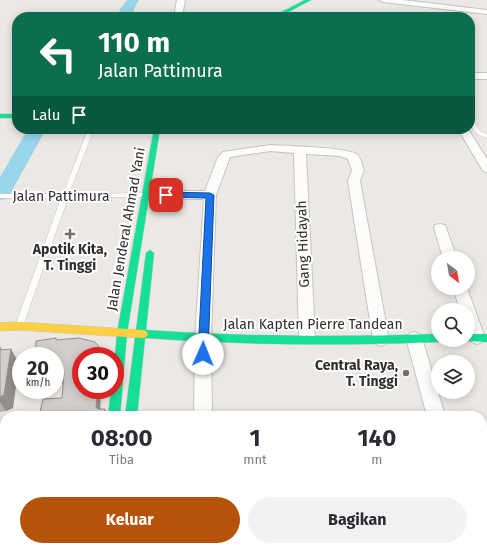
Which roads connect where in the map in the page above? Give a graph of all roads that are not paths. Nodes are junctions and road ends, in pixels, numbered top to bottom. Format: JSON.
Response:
{"nodes":[{"id":1,"x":181,"y":0,"type":"edge"},
{"id":2,"x":301,"y":0,"type":"edge"},
{"id":3,"x":309,"y":0,"type":"edge"},
{"id":4,"x":383,"y":0,"type":"edge"},
{"id":5,"x":456,"y":0,"type":"edge"},
{"id":6,"x":426,"y":3,"type":"edge"},
{"id":7,"x":464,"y":9,"type":"junction"},
{"id":8,"x":179,"y":12,"type":"edge"},
{"id":9,"x":277,"y":12,"type":"edge"},
{"id":10,"x":285,"y":12,"type":"edge"},
{"id":11,"x":487,"y":12,"type":"edge"},
{"id":12,"x":475,"y":76,"type":"edge"},
{"id":13,"x":487,"y":76,"type":"edge"},
{"id":14,"x":0,"y":116,"type":"edge"},
{"id":15,"x":12,"y":116,"type":"edge"},
{"id":16,"x":475,"y":127,"type":"edge"},
{"id":17,"x":89,"y":134,"type":"edge"},
{"id":18,"x":157,"y":134,"type":"edge"},
{"id":19,"x":466,"y":134,"type":"edge"},
{"id":20,"x":487,"y":136,"type":"edge"},
{"id":21,"x":300,"y":150,"type":"junction"},
{"id":22,"x":487,"y":168,"type":"edge"},
{"id":23,"x":154,"y":195,"type":"junction"},
{"id":24,"x":210,"y":195,"type":"junction"},
{"id":25,"x":0,"y":196,"type":"edge"},
{"id":26,"x":65,"y":196,"type":"junction"},
{"id":27,"x":440,"y":228,"type":"dead end"},
{"id":28,"x":151,"y":242,"type":"dead end"},
{"id":29,"x":448,"y":251,"type":"edge"},
{"id":30,"x":19,"y":326,"type":"junction"},
{"id":31,"x":0,"y":327,"type":"edge"},
{"id":32,"x":122,"y":333,"type":"junction"},
{"id":33,"x":140,"y":334,"type":"junction"},
{"id":34,"x":203,"y":338,"type":"junction"},
{"id":35,"x":307,"y":338,"type":"junction"},
{"id":36,"x":414,"y":338,"type":"junction"},
{"id":37,"x":431,"y":338,"type":"edge"},
{"id":38,"x":381,"y":340,"type":"junction"},
{"id":39,"x":114,"y":411,"type":"edge"},
{"id":40,"x":132,"y":411,"type":"edge"},
{"id":41,"x":203,"y":411,"type":"edge"},
{"id":42,"x":435,"y":411,"type":"edge"}],
"edges":[{"from":1,"to":8,"type":"street"},
{"from":2,"to":9,"type":"main road"},
{"from":3,"to":10,"type":"main road"},
{"from":4,"to":6,"type":"street"},
{"from":5,"to":7,"type":"street"},
{"from":6,"to":7,"type":"street"},
{"from":7,"to":11,"type":"street"},
{"from":12,"to":13,"type":"street"},
{"from":14,"to":15,"type":"main road"},
{"from":16,"to":20,"type":"lane"},
{"from":17,"to":26,"type":"lane"},
{"from":18,"to":23,"type":"main road","name":"Jalan Jenderal Ahmad Yani"},
{"from":19,"to":22,"type":"street"},
{"from":21,"to":24,"type":"street"},
{"from":21,"to":35,"type":"street","name":"Gang Hidayah"},
{"from":21,"to":38,"type":"street"},
{"from":23,"to":24,"type":"street","name":"Jalan Pattimura"},
{"from":23,"to":26,"type":"lane","name":"Jalan Pattimura"},
{"from":23,"to":32,"type":"main road","name":"Jalan Jenderal Ahmad Yani"},
{"from":24,"to":34,"type":"street"},
{"from":25,"to":26,"type":"lane","name":"Jalan Pattimura"},
{"from":26,"to":30,"type":"lane"},
{"from":27,"to":29,"type":"street"},
{"from":28,"to":33,"type":"main road","name":"Jalan Jenderal Ahmad Yani"},
{"from":30,"to":31,"type":"main road","name":"Jalan Kapten Pierre Tandean"},
{"from":30,"to":32,"type":"main road","name":"Jalan Kapten Pierre Tandean"},
{"from":32,"to":33,"type":"main road","name":"Jalan Kapten Pierre Tandean"},
{"from":32,"to":39,"type":"main road","name":"Jalan Jenderal Ahmad Yani"},
{"from":33,"to":34,"type":"main road","name":"Jalan Kapten Pierre Tandean"},
{"from":33,"to":40,"type":"main road","name":"Jalan Jenderal Ahmad Yani"},
{"from":34,"to":35,"type":"main road","name":"Jalan Kapten Pierre Tandean"},
{"from":34,"to":41,"type":"street"},
{"from":35,"to":38,"type":"main road","name":"Jalan Kapten Pierre Tandean"},
{"from":36,"to":37,"type":"main road","name":"Jalan Kapten Pierre Tandean"},
{"from":36,"to":38,"type":"main road","name":"Jalan Kapten Pierre Tandean"},
{"from":36,"to":42,"type":"street"}]}
